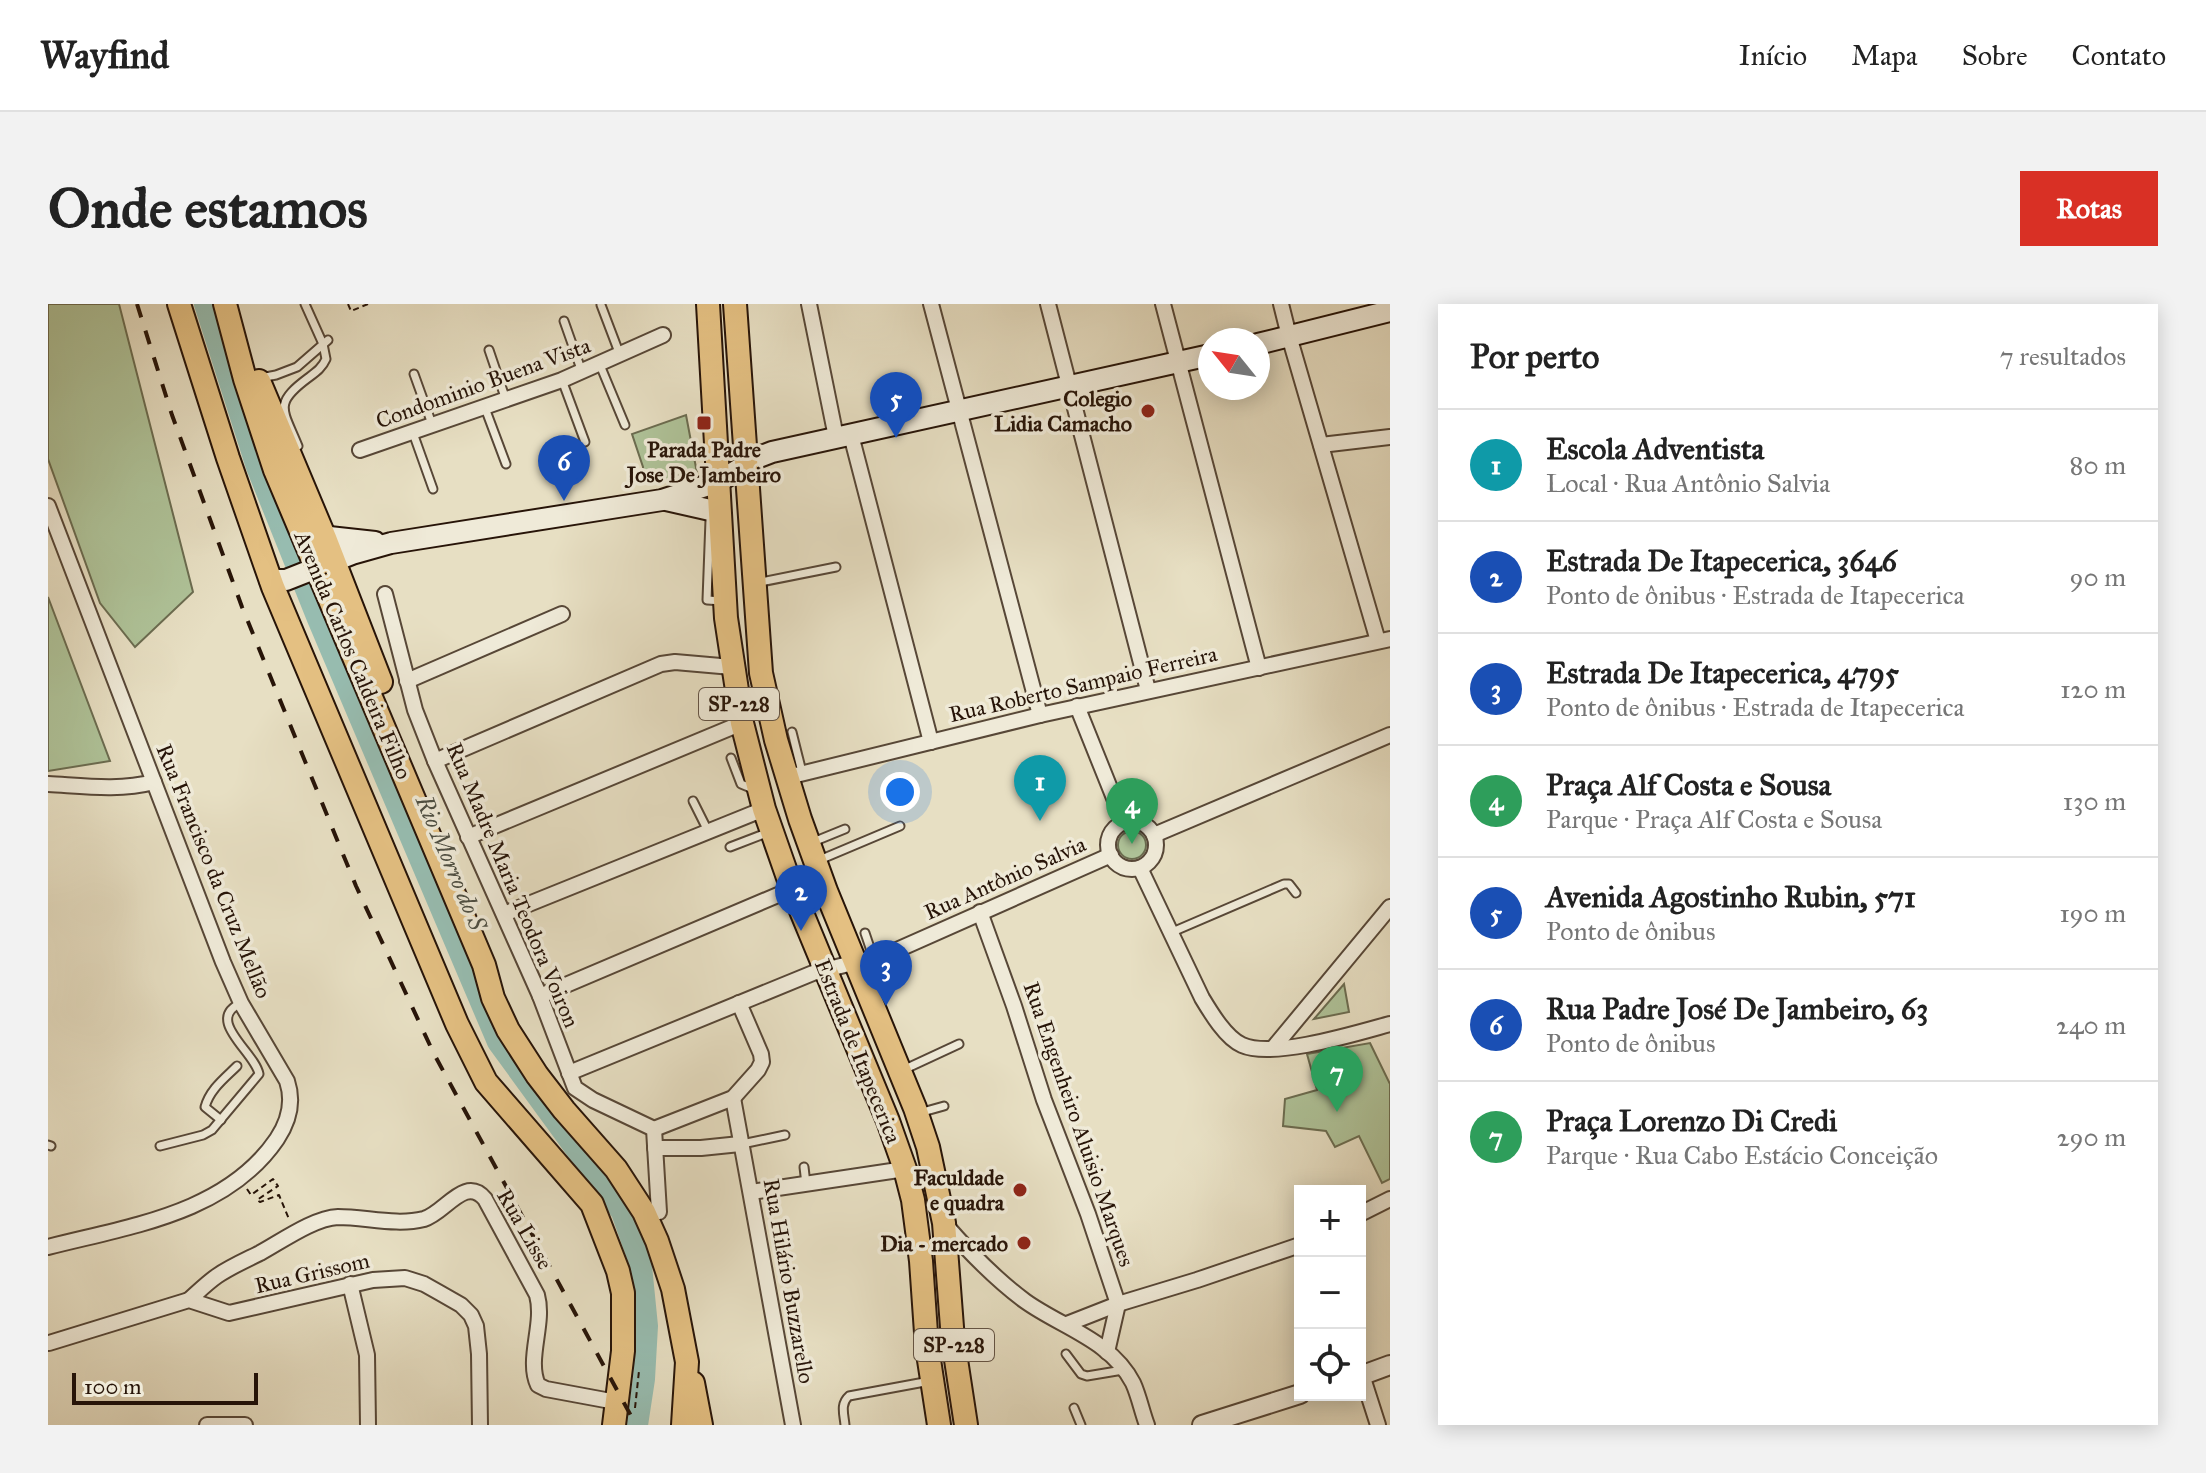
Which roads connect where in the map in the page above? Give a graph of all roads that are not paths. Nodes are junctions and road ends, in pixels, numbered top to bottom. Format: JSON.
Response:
{"nodes":[{"id":1,"x":179,"y":304,"type":"edge"},
{"id":2,"x":306,"y":304,"type":"edge"},
{"id":3,"x":709,"y":304,"type":"edge"},
{"id":4,"x":735,"y":304,"type":"edge"},
{"id":5,"x":809,"y":304,"type":"edge"},
{"id":6,"x":931,"y":304,"type":"edge"},
{"id":7,"x":1048,"y":304,"type":"edge"},
{"id":8,"x":1163,"y":304,"type":"edge"},
{"id":9,"x":1281,"y":304,"type":"edge"},
{"id":10,"x":601,"y":305,"type":"edge"},
{"id":11,"x":1390,"y":311,"type":"edge"},
{"id":12,"x":228,"y":312,"type":"edge"},
{"id":13,"x":564,"y":321,"type":"dead end"},
{"id":14,"x":663,"y":335,"type":"dead end"},
{"id":15,"x":1289,"y":336,"type":"junction"},
{"id":16,"x":1270,"y":341,"type":"edge"},
{"id":17,"x":325,"y":342,"type":"junction"},
{"id":18,"x":489,"y":350,"type":"dead end"},
{"id":19,"x":620,"y":356,"type":"junction"},
{"id":20,"x":1198,"y":358,"type":"edge"},
{"id":21,"x":1178,"y":363,"type":"junction"},
{"id":22,"x":600,"y":365,"type":"junction"},
{"id":23,"x":582,"y":372,"type":"junction"},
{"id":24,"x":414,"y":374,"type":"dead end"},
{"id":25,"x":257,"y":378,"type":"junction"},
{"id":26,"x":562,"y":380,"type":"junction"},
{"id":27,"x":1070,"y":386,"type":"junction"},
{"id":28,"x":506,"y":400,"type":"junction"},
{"id":29,"x":485,"y":408,"type":"junction"},
{"id":30,"x":959,"y":411,"type":"junction"},
{"id":31,"x":625,"y":425,"type":"dead end"},
{"id":32,"x":433,"y":426,"type":"junction"},
{"id":33,"x":413,"y":433,"type":"junction"},
{"id":34,"x":844,"y":436,"type":"junction"},
{"id":35,"x":1390,"y":437,"type":"edge"},
{"id":36,"x":585,"y":442,"type":"dead end"},
{"id":37,"x":1321,"y":445,"type":"junction"},
{"id":38,"x":360,"y":450,"type":"dead end"},
{"id":39,"x":303,"y":458,"type":"dead end"},
{"id":40,"x":506,"y":464,"type":"dead end"},
{"id":41,"x":747,"y":465,"type":"junction"},
{"id":42,"x":718,"y":482,"type":"junction"},
{"id":43,"x":433,"y":489,"type":"dead end"},
{"id":44,"x":662,"y":500,"type":"junction"},
{"id":45,"x":48,"y":506,"type":"edge"},
{"id":46,"x":715,"y":512,"type":"junction"},
{"id":47,"x":326,"y":527,"type":"junction"},
{"id":48,"x":302,"y":532,"type":"junction"},
{"id":49,"x":391,"y":543,"type":"junction"},
{"id":50,"x":836,"y":567,"type":"dead end"},
{"id":51,"x":304,"y":571,"type":"junction"},
{"id":52,"x":755,"y":583,"type":"junction"},
{"id":53,"x":385,"y":594,"type":"dead end"},
{"id":54,"x":562,"y":614,"type":"dead end"},
{"id":55,"x":1384,"y":640,"type":"edge"},
{"id":56,"x":759,"y":641,"type":"junction"},
{"id":57,"x":732,"y":667,"type":"junction"},
{"id":58,"x":1259,"y":668,"type":"junction"},
{"id":59,"x":407,"y":681,"type":"junction"},
{"id":60,"x":1148,"y":690,"type":"junction"},
{"id":61,"x":1077,"y":706,"type":"junction"},
{"id":62,"x":1040,"y":715,"type":"junction"},
{"id":63,"x":742,"y":723,"type":"junction"},
{"id":64,"x":792,"y":732,"type":"dead end"},
{"id":65,"x":1390,"y":735,"type":"edge"},
{"id":66,"x":931,"y":742,"type":"junction"},
{"id":67,"x":731,"y":758,"type":"dead end"},
{"id":68,"x":435,"y":761,"type":"junction"},
{"id":69,"x":795,"y":775,"type":"junction"},
{"id":70,"x":154,"y":782,"type":"junction"},
{"id":71,"x":48,"y":784,"type":"edge"},
{"id":72,"x":762,"y":799,"type":"junction"},
{"id":73,"x":693,"y":801,"type":"dead end"},
{"id":74,"x":1124,"y":823,"type":"junction"},
{"id":75,"x":900,"y":826,"type":"dead end"},
{"id":76,"x":845,"y":829,"type":"dead end"},
{"id":77,"x":708,"y":831,"type":"junction"},
{"id":78,"x":772,"y":831,"type":"junction"},
{"id":79,"x":1154,"y":835,"type":"junction"},
{"id":80,"x":468,"y":837,"type":"junction"},
{"id":81,"x":730,"y":847,"type":"dead end"},
{"id":82,"x":812,"y":852,"type":"junction"},
{"id":83,"x":1111,"y":855,"type":"junction"},
{"id":84,"x":1140,"y":868,"type":"junction"},
{"id":85,"x":792,"y":889,"type":"junction"},
{"id":86,"x":1296,"y":893,"type":"dead end"},
{"id":87,"x":1390,"y":907,"type":"edge"},
{"id":88,"x":980,"y":912,"type":"junction"},
{"id":89,"x":504,"y":914,"type":"junction"},
{"id":90,"x":865,"y":933,"type":"dead end"},
{"id":91,"x":1170,"y":933,"type":"junction"},
{"id":92,"x":863,"y":960,"type":"junction"},
{"id":93,"x":826,"y":969,"type":"junction"},
{"id":94,"x":881,"y":980,"type":"dead end"},
{"id":95,"x":540,"y":996,"type":"junction"},
{"id":96,"x":241,"y":1003,"type":"junction"},
{"id":97,"x":739,"y":1003,"type":"junction"},
{"id":98,"x":1300,"y":1015,"type":"junction"},
{"id":99,"x":1390,"y":1024,"type":"edge"},
{"id":100,"x":959,"y":1044,"type":"dead end"},
{"id":101,"x":1312,"y":1044,"type":"junction"},
{"id":102,"x":1274,"y":1047,"type":"junction"},
{"id":103,"x":237,"y":1066,"type":"dead end"},
{"id":104,"x":900,"y":1072,"type":"junction"},
{"id":105,"x":569,"y":1073,"type":"junction"},
{"id":106,"x":733,"y":1098,"type":"junction"},
{"id":107,"x":944,"y":1106,"type":"dead end"},
{"id":108,"x":917,"y":1114,"type":"junction"},
{"id":109,"x":221,"y":1120,"type":"junction"},
{"id":110,"x":654,"y":1129,"type":"junction"},
{"id":111,"x":785,"y":1135,"type":"dead end"},
{"id":112,"x":740,"y":1144,"type":"junction"},
{"id":113,"x":160,"y":1146,"type":"dead end"},
{"id":114,"x":655,"y":1148,"type":"junction"},
{"id":115,"x":804,"y":1167,"type":"dead end"},
{"id":116,"x":905,"y":1169,"type":"junction"},
{"id":117,"x":806,"y":1184,"type":"junction"},
{"id":118,"x":751,"y":1192,"type":"junction"},
{"id":119,"x":940,"y":1199,"type":"junction"},
{"id":120,"x":1390,"y":1199,"type":"edge"},
{"id":121,"x":969,"y":1208,"type":"dead end"},
{"id":122,"x":1366,"y":1211,"type":"edge"},
{"id":123,"x":659,"y":1212,"type":"dead end"},
{"id":124,"x":944,"y":1223,"type":"junction"},
{"id":125,"x":49,"y":1246,"type":"edge"},
{"id":126,"x":1294,"y":1247,"type":"edge"},
{"id":127,"x":974,"y":1258,"type":"junction"},
{"id":128,"x":947,"y":1265,"type":"junction"},
{"id":129,"x":350,"y":1284,"type":"junction"},
{"id":130,"x":189,"y":1300,"type":"junction"},
{"id":131,"x":1118,"y":1304,"type":"junction"},
{"id":132,"x":1067,"y":1324,"type":"junction"},
{"id":133,"x":49,"y":1343,"type":"edge"},
{"id":134,"x":1107,"y":1352,"type":"junction"},
{"id":135,"x":1066,"y":1354,"type":"dead end"},
{"id":136,"x":687,"y":1362,"type":"junction"},
{"id":137,"x":1390,"y":1365,"type":"edge"},
{"id":138,"x":1123,"y":1370,"type":"junction"},
{"id":139,"x":1366,"y":1373,"type":"edge"},
{"id":140,"x":931,"y":1374,"type":"junction"},
{"id":141,"x":1366,"y":1390,"type":"edge"},
{"id":142,"x":1294,"y":1396,"type":"edge"},
{"id":143,"x":616,"y":1402,"type":"junction"},
{"id":144,"x":1074,"y":1408,"type":"dead end"},
{"id":145,"x":207,"y":1425,"type":"edge"},
{"id":146,"x":245,"y":1425,"type":"edge"},
{"id":147,"x":368,"y":1425,"type":"edge"},
{"id":148,"x":480,"y":1425,"type":"edge"},
{"id":149,"x":614,"y":1425,"type":"edge"},
{"id":150,"x":683,"y":1425,"type":"edge"},
{"id":151,"x":701,"y":1425,"type":"edge"},
{"id":152,"x":793,"y":1425,"type":"edge"},
{"id":153,"x":845,"y":1425,"type":"edge"},
{"id":154,"x":939,"y":1425,"type":"edge"},
{"id":155,"x":948,"y":1425,"type":"edge"},
{"id":156,"x":966,"y":1425,"type":"edge"},
{"id":157,"x":1081,"y":1425,"type":"edge"},
{"id":158,"x":1147,"y":1425,"type":"edge"},
{"id":159,"x":1202,"y":1425,"type":"edge"},
{"id":160,"x":1378,"y":1425,"type":"edge"}],
"edges":[{"from":1,"to":51,"type":"main road","name":"Avenida Carlos Caldeira Filho"},
{"from":2,"to":17,"type":"lane"},
{"from":3,"to":41,"type":"main road"},
{"from":3,"to":42,"type":"main road","name":"Estrada de Itapecerica","number":"SP-228"},
{"from":4,"to":41,"type":"main road","name":"Estrada de Itapecerica","number":"SP-228"},
{"from":5,"to":34,"type":"street"},
{"from":6,"to":30,"type":"street"},
{"from":7,"to":27,"type":"street"},
{"from":8,"to":21,"type":"street"},
{"from":9,"to":15,"type":"street"},
{"from":10,"to":19,"type":"lane"},
{"from":11,"to":15,"type":"main road"},
{"from":12,"to":25,"type":"main road"},
{"from":12,"to":48,"type":"main road","name":"Avenida Carlos Caldeira Filho"},
{"from":13,"to":23,"type":"lane"},
{"from":14,"to":19,"type":"street","name":"Condominio Buena Vista"},
{"from":15,"to":16,"type":"main road"},
{"from":15,"to":37,"type":"street"},
{"from":17,"to":25,"type":"lane"},
{"from":17,"to":39,"type":"lane"},
{"from":18,"to":28,"type":"lane"},
{"from":19,"to":22,"type":"street","name":"Condominio Buena Vista"},
{"from":20,"to":21,"type":"main road"},
{"from":21,"to":27,"type":"main road"},
{"from":21,"to":58,"type":"street"},
{"from":22,"to":23,"type":"street","name":"Condominio Buena Vista"},
{"from":22,"to":31,"type":"lane"},
{"from":23,"to":26,"type":"street","name":"Condominio Buena Vista"},
{"from":24,"to":32,"type":"lane"},
{"from":25,"to":47,"type":"main road"},
{"from":26,"to":28,"type":"street","name":"Condominio Buena Vista"},
{"from":26,"to":36,"type":"lane"},
{"from":27,"to":30,"type":"main road"},
{"from":27,"to":60,"type":"street"},
{"from":28,"to":29,"type":"street","name":"Condominio Buena Vista"},
{"from":29,"to":32,"type":"street","name":"Condominio Buena Vista"},
{"from":29,"to":40,"type":"lane"},
{"from":30,"to":34,"type":"main road"},
{"from":30,"to":62,"type":"street"},
{"from":32,"to":33,"type":"street","name":"Condominio Buena Vista"},
{"from":33,"to":38,"type":"street","name":"Condominio Buena Vista"},
{"from":33,"to":43,"type":"lane"},
{"from":34,"to":41,"type":"main road"},
{"from":34,"to":66,"type":"street"},
{"from":35,"to":37,"type":"street"},
{"from":37,"to":55,"type":"street"},
{"from":41,"to":42,"type":"main road"},
{"from":41,"to":52,"type":"main road","name":"Estrada de Itapecerica","number":"SP-228"},
{"from":42,"to":44,"type":"main road"},
{"from":42,"to":46,"type":"main road","name":"Estrada de Itapecerica","number":"SP-228"},
{"from":42,"to":56,"type":"main road"},
{"from":44,"to":46,"type":"main road"},
{"from":44,"to":49,"type":"main road"},
{"from":45,"to":70,"type":"street","name":"Rua Francisco da Cruz Mellão"},
{"from":46,"to":57,"type":"main road","name":"Estrada de Itapecerica","number":"SP-228"},
{"from":47,"to":48,"type":"main road"},
{"from":47,"to":49,"type":"main road"},
{"from":47,"to":51,"type":"main road"},
{"from":48,"to":51,"type":"main road","name":"Avenida Carlos Caldeira Filho"},
{"from":49,"to":51,"type":"main road"},
{"from":50,"to":52,"type":"lane"},
{"from":51,"to":136,"type":"main road"},
{"from":51,"to":143,"type":"main road","name":"Avenida Carlos Caldeira Filho"},
{"from":52,"to":56,"type":"main road","name":"Estrada de Itapecerica","number":"SP-228"},
{"from":53,"to":59,"type":"street","name":"Rua Madre Maria Teodora Voiron"},
{"from":54,"to":59,"type":"street"},
{"from":55,"to":58,"type":"street","name":"Rua Roberto Sampaio Ferreira"},
{"from":56,"to":69,"type":"main road","name":"Estrada de Itapecerica","number":"SP-228"},
{"from":57,"to":63,"type":"main road","name":"Estrada de Itapecerica","number":"SP-228"},
{"from":57,"to":68,"type":"street"},
{"from":58,"to":60,"type":"street","name":"Rua Roberto Sampaio Ferreira"},
{"from":59,"to":68,"type":"street","name":"Rua Madre Maria Teodora Voiron"},
{"from":60,"to":61,"type":"street","name":"Rua Roberto Sampaio Ferreira"},
{"from":61,"to":62,"type":"street","name":"Rua Roberto Sampaio Ferreira"},
{"from":61,"to":74,"type":"street"},
{"from":62,"to":66,"type":"street","name":"Rua Roberto Sampaio Ferreira"},
{"from":63,"to":72,"type":"main road","name":"Estrada de Itapecerica","number":"SP-228"},
{"from":63,"to":80,"type":"street"},
{"from":64,"to":69,"type":"lane"},
{"from":65,"to":79,"type":"street"},
{"from":66,"to":69,"type":"street","name":"Rua Roberto Sampaio Ferreira"},
{"from":67,"to":72,"type":"lane"},
{"from":68,"to":80,"type":"street","name":"Rua Madre Maria Teodora Voiron"},
{"from":69,"to":82,"type":"main road","name":"Estrada de Itapecerica","number":"SP-228"},
{"from":70,"to":71,"type":"street"},
{"from":70,"to":96,"type":"street","name":"Rua Francisco da Cruz Mellão"},
{"from":72,"to":77,"type":"street"},
{"from":72,"to":78,"type":"main road","name":"Estrada de Itapecerica","number":"SP-228"},
{"from":73,"to":77,"type":"lane"},
{"from":74,"to":79,"type":"street"},
{"from":74,"to":83,"type":"street"},
{"from":75,"to":82,"type":"lane"},
{"from":76,"to":82,"type":"lane"},
{"from":77,"to":89,"type":"street"},
{"from":78,"to":81,"type":"lane"},
{"from":78,"to":85,"type":"main road","name":"Estrada de Itapecerica","number":"SP-228"},
{"from":79,"to":84,"type":"street"},
{"from":80,"to":89,"type":"street","name":"Rua Madre Maria Teodora Voiron"},
{"from":82,"to":92,"type":"main road","name":"Estrada de Itapecerica","number":"SP-228"},
{"from":83,"to":84,"type":"street"},
{"from":83,"to":88,"type":"street","name":"Rua Antônio Salvia"},
{"from":84,"to":91,"type":"street"},
{"from":85,"to":93,"type":"main road","name":"Estrada de Itapecerica","number":"SP-228"},
{"from":85,"to":95,"type":"street"},
{"from":86,"to":91,"type":"lane"},
{"from":87,"to":98,"type":"street"},
{"from":88,"to":92,"type":"street","name":"Rua Antônio Salvia"},
{"from":88,"to":131,"type":"street","name":"Rua Engenheiro Aluisio Marques"},
{"from":89,"to":95,"type":"street","name":"Rua Madre Maria Teodora Voiron"},
{"from":90,"to":92,"type":"lane"},
{"from":91,"to":102,"type":"street"},
{"from":92,"to":93,"type":"street","name":"Rua Antônio Salvia"},
{"from":92,"to":94,"type":"lane"},
{"from":92,"to":104,"type":"main road","name":"Estrada de Itapecerica","number":"SP-228"},
{"from":93,"to":97,"type":"street","name":"Rua Antônio Salvia"},
{"from":93,"to":116,"type":"main road","name":"Estrada de Itapecerica","number":"SP-228"},
{"from":95,"to":105,"type":"street","name":"Rua Madre Maria Teodora Voiron"},
{"from":96,"to":109,"type":"lane"},
{"from":96,"to":125,"type":"street","name":"Rua Francisco da Cruz Mellão"},
{"from":97,"to":105,"type":"street","name":"Rua Antônio Salvia"},
{"from":97,"to":106,"type":"street"},
{"from":98,"to":101,"type":"street"},
{"from":98,"to":102,"type":"street"},
{"from":99,"to":101,"type":"street"},
{"from":100,"to":104,"type":"lane"},
{"from":101,"to":102,"type":"street"},
{"from":103,"to":109,"type":"lane"},
{"from":104,"to":108,"type":"main road","name":"Estrada de Itapecerica","number":"SP-228"},
{"from":105,"to":110,"type":"street","name":"Rua Madre Maria Teodora Voiron"},
{"from":106,"to":110,"type":"street"},
{"from":106,"to":112,"type":"street","name":"Rua Hilário Buzzarello"},
{"from":107,"to":108,"type":"lane"},
{"from":108,"to":119,"type":"main road","name":"Estrada de Itapecerica","number":"SP-228"},
{"from":109,"to":113,"type":"lane"},
{"from":110,"to":114,"type":"street"},
{"from":111,"to":112,"type":"lane"},
{"from":112,"to":114,"type":"street"},
{"from":112,"to":118,"type":"street","name":"Rua Hilário Buzzarello"},
{"from":114,"to":123,"type":"street"},
{"from":115,"to":117,"type":"lane"},
{"from":116,"to":117,"type":"street"},
{"from":116,"to":140,"type":"main road","name":"Estrada de Itapecerica","number":"SP-228"},
{"from":117,"to":118,"type":"street"},
{"from":118,"to":152,"type":"street","name":"Rua Hilário Buzzarello"},
{"from":119,"to":121,"type":"lane"},
{"from":119,"to":124,"type":"main road","name":"Estrada de Itapecerica","number":"SP-228"},
{"from":120,"to":122,"type":"street"},
{"from":124,"to":127,"type":"street"},
{"from":124,"to":128,"type":"main road","name":"Estrada de Itapecerica","number":"SP-228"},
{"from":126,"to":131,"type":"street"},
{"from":127,"to":128,"type":"street"},
{"from":127,"to":132,"type":"street"},
{"from":128,"to":156,"type":"main road","name":"Estrada de Itapecerica","number":"SP-228"},
{"from":129,"to":130,"type":"street","name":"Rua Grissom"},
{"from":129,"to":147,"type":"street"},
{"from":129,"to":148,"type":"street","name":"Rua Grissom"},
{"from":130,"to":133,"type":"street"},
{"from":130,"to":143,"type":"street","name":"Rua Lisse"},
{"from":131,"to":132,"type":"street"},
{"from":131,"to":134,"type":"street"},
{"from":132,"to":134,"type":"street"},
{"from":134,"to":138,"type":"street"},
{"from":135,"to":138,"type":"lane"},
{"from":136,"to":150,"type":"main road"},
{"from":136,"to":151,"type":"main road"},
{"from":137,"to":139,"type":"street"},
{"from":138,"to":158,"type":"street"},
{"from":140,"to":153,"type":"lane"},
{"from":140,"to":154,"type":"main road","name":"Estrada de Itapecerica","number":"SP-228"},
{"from":140,"to":155,"type":"main road"},
{"from":141,"to":160,"type":"street"},
{"from":142,"to":159,"type":"street"},
{"from":143,"to":149,"type":"main road","name":"Avenida Carlos Caldeira Filho"},
{"from":144,"to":157,"type":"lane"},
{"from":145,"to":146,"type":"street"}]}
